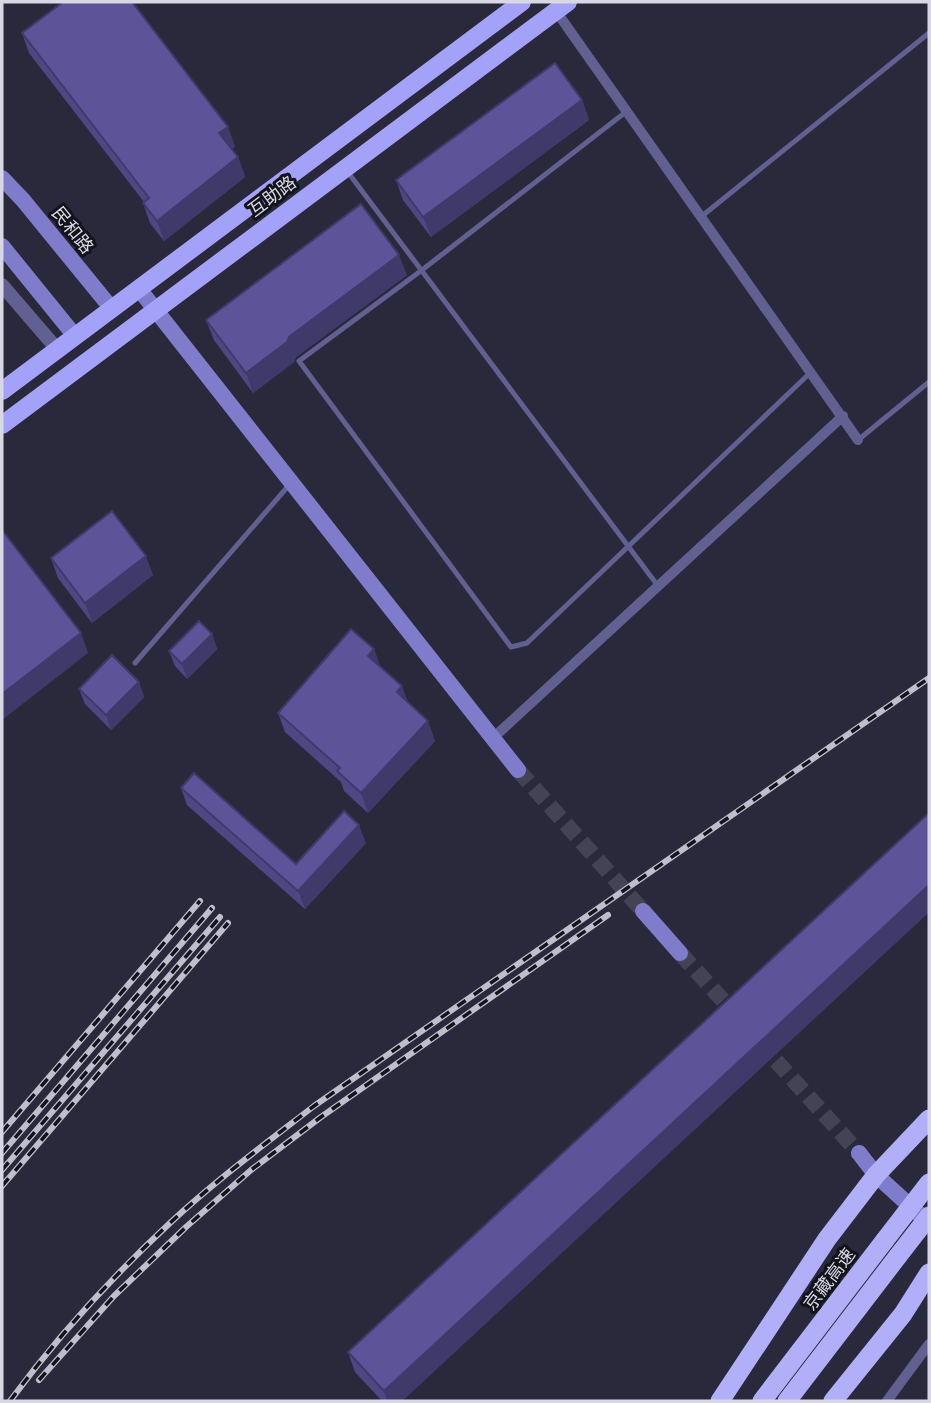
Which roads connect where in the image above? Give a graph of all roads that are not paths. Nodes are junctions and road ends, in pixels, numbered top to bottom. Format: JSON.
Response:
{"nodes":[{"id":1,"x":522,"y":2,"type":"edge"},
{"id":2,"x":562,"y":6,"type":"edge"},
{"id":3,"x":929,"y":33,"type":"edge"},
{"id":4,"x":627,"y":111,"type":"junction"},
{"id":5,"x":345,"y":168,"type":"junction"},
{"id":6,"x":2,"y":178,"type":"edge"},
{"id":7,"x":702,"y":216,"type":"junction"},
{"id":8,"x":2,"y":246,"type":"edge"},
{"id":9,"x":422,"y":270,"type":"junction"},
{"id":10,"x":2,"y":285,"type":"edge"},
{"id":11,"x":139,"y":289,"type":"junction"},
{"id":12,"x":112,"y":309,"type":"junction"},
{"id":13,"x":156,"y":310,"type":"junction"},
{"id":14,"x":75,"y":335,"type":"junction"},
{"id":15,"x":57,"y":349,"type":"junction"},
{"id":16,"x":812,"y":372,"type":"junction"},
{"id":17,"x":929,"y":382,"type":"edge"},
{"id":18,"x":2,"y":391,"type":"edge"},
{"id":19,"x":843,"y":416,"type":"junction"},
{"id":20,"x":2,"y":425,"type":"edge"},
{"id":21,"x":858,"y":440,"type":"joint"},
{"id":22,"x":292,"y":482,"type":"junction"},
{"id":23,"x":628,"y":547,"type":"junction"},
{"id":24,"x":658,"y":586,"type":"junction"},
{"id":25,"x":135,"y":663,"type":"dead end"},
{"id":26,"x":493,"y":738,"type":"junction"},
{"id":27,"x":518,"y":770,"type":"tunnel mouth"},
{"id":28,"x":643,"y":911,"type":"tunnel mouth"},
{"id":29,"x":680,"y":953,"type":"tunnel mouth"},
{"id":30,"x":929,"y":1119,"type":"edge"},
{"id":31,"x":859,"y":1153,"type":"tunnel mouth"},
{"id":32,"x":876,"y":1175,"type":"junction"},
{"id":33,"x":929,"y":1183,"type":"edge"},
{"id":34,"x":929,"y":1216,"type":"edge"},
{"id":35,"x":929,"y":1224,"type":"edge"},
{"id":36,"x":929,"y":1273,"type":"edge"},
{"id":37,"x":929,"y":1343,"type":"edge"},
{"id":38,"x":720,"y":1401,"type":"edge"},
{"id":39,"x":762,"y":1401,"type":"edge"},
{"id":40,"x":787,"y":1401,"type":"edge"},
{"id":41,"x":833,"y":1401,"type":"edge"},
{"id":42,"x":887,"y":1401,"type":"edge"}],
"edges":[{"from":1,"to":11,"type":"highway","name":"互助路"},
{"from":2,"to":4,"type":"street"},
{"from":2,"to":5,"type":"highway","name":"互助路"},
{"from":3,"to":7,"type":"lane"},
{"from":4,"to":7,"type":"street"},
{"from":4,"to":9,"type":"lane"},
{"from":5,"to":9,"type":"lane"},
{"from":5,"to":13,"type":"highway","name":"互助路"},
{"from":6,"to":12,"type":"main road","name":"民和路"},
{"from":7,"to":16,"type":"street"},
{"from":8,"to":14,"type":"main road"},
{"from":9,"to":23,"type":"lane"},
{"from":9,"to":23,"type":"lane"},
{"from":10,"to":15,"type":"street"},
{"from":11,"to":12,"type":"highway","name":"互助路"},
{"from":11,"to":13,"type":"main road"},
{"from":12,"to":14,"type":"highway","name":"互助路"},
{"from":13,"to":20,"type":"highway","name":"互助路"},
{"from":13,"to":22,"type":"main road"},
{"from":14,"to":15,"type":"highway","name":"互助路"},
{"from":15,"to":18,"type":"highway","name":"互助路"},
{"from":16,"to":19,"type":"street"},
{"from":16,"to":23,"type":"lane"},
{"from":17,"to":21,"type":"lane"},
{"from":19,"to":21,"type":"street"},
{"from":19,"to":24,"type":"street"},
{"from":22,"to":25,"type":"lane"},
{"from":22,"to":26,"type":"main road"},
{"from":23,"to":24,"type":"lane"},
{"from":24,"to":26,"type":"street"},
{"from":26,"to":27,"type":"main road"},
{"from":28,"to":29,"type":"main road"},
{"from":30,"to":32,"type":"highway"},
{"from":31,"to":32,"type":"main road"},
{"from":32,"to":35,"type":"main road"},
{"from":32,"to":38,"type":"highway"},
{"from":33,"to":39,"type":"highway","name":"京藏高速","bridge":true},
{"from":34,"to":40,"type":"highway","bridge":true},
{"from":36,"to":41,"type":"highway"},
{"from":37,"to":42,"type":"street"}]}
